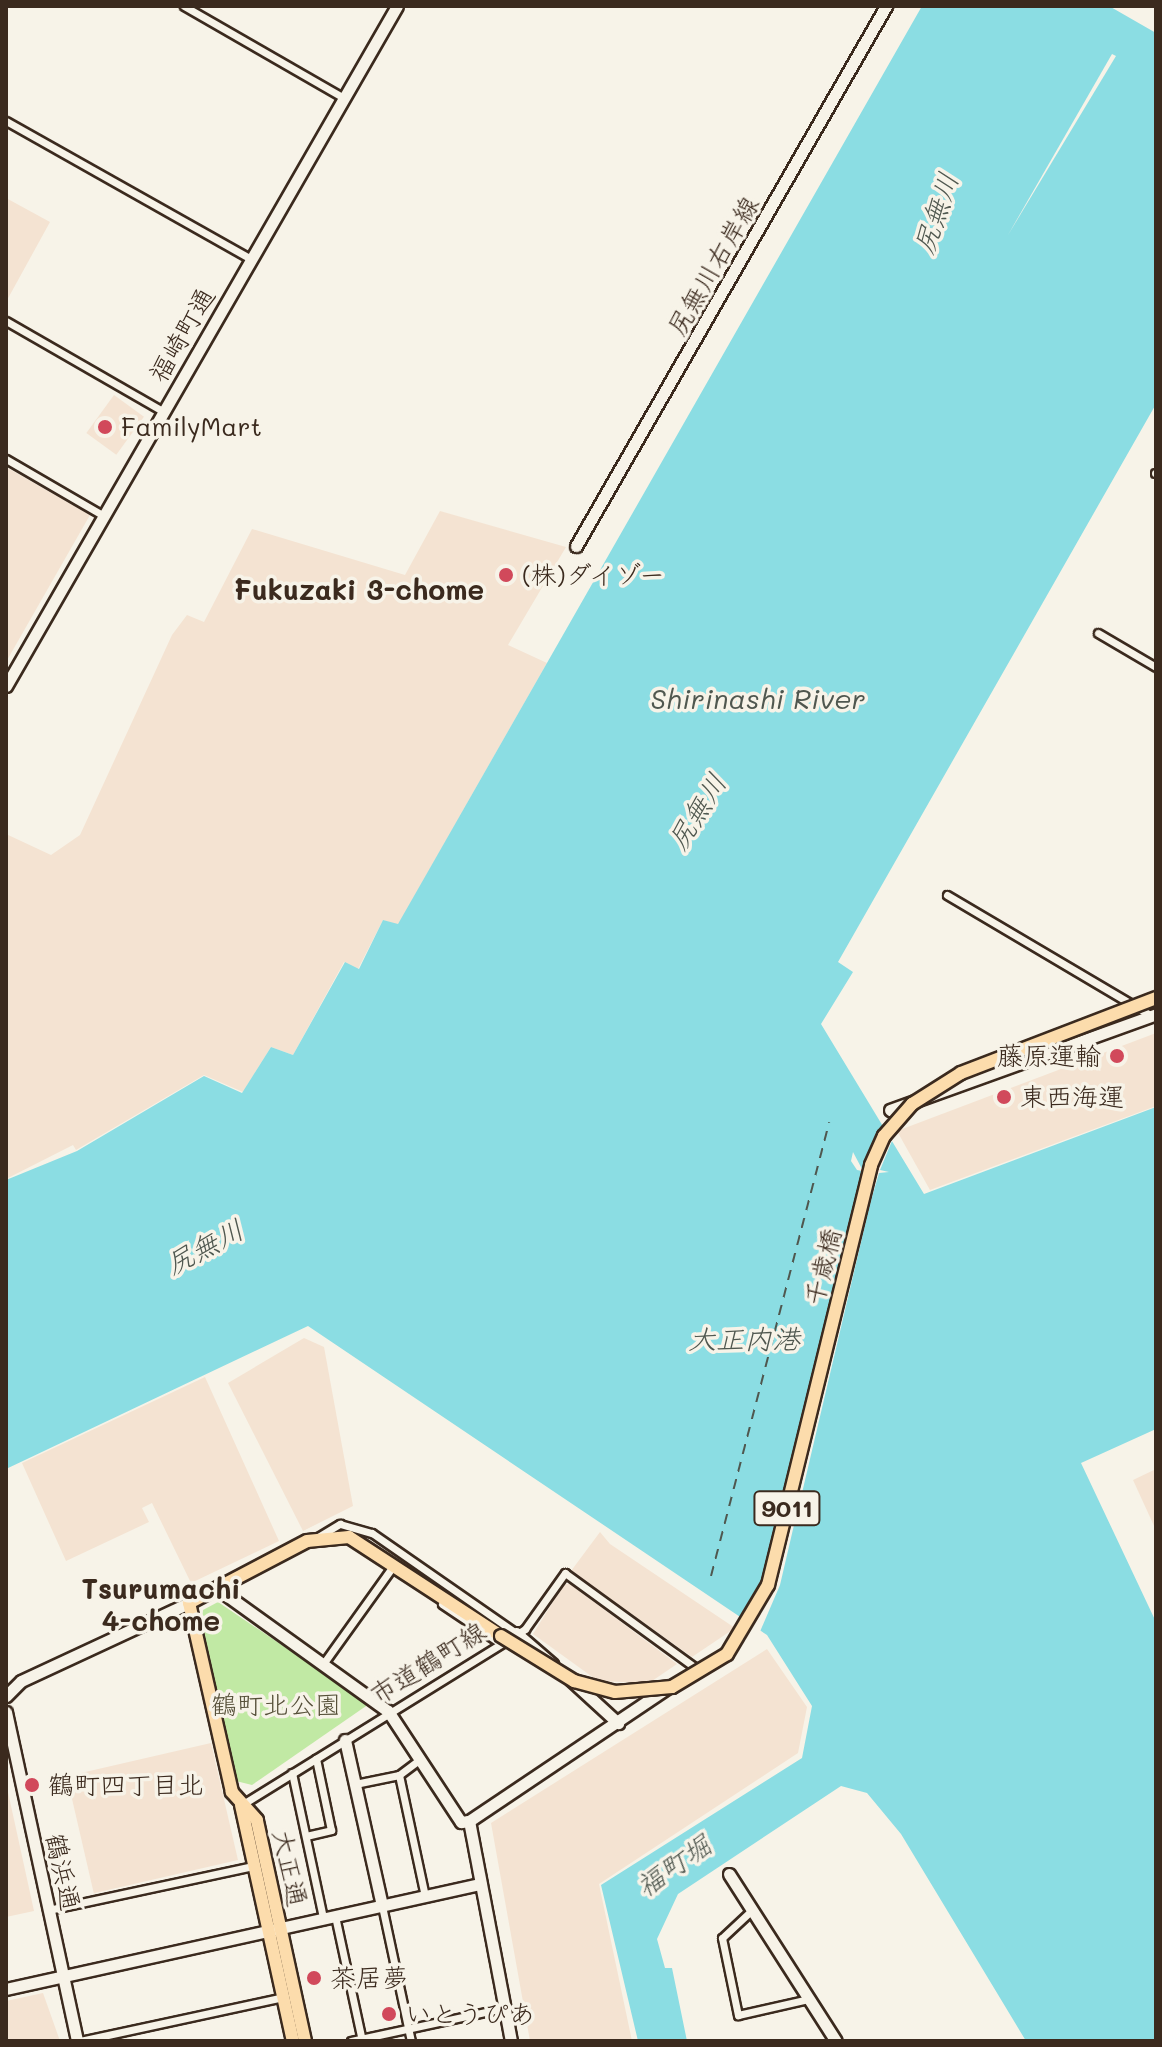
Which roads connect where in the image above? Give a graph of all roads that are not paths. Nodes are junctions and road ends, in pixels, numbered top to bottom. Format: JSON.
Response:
{"nodes":[{"id":1,"x":184,"y":6,"type":"edge"},
{"id":2,"x":397,"y":6,"type":"edge"},
{"id":3,"x":886,"y":6,"type":"edge"},
{"id":4,"x":344,"y":98,"type":"junction"},
{"id":5,"x":6,"y":121,"type":"edge"},
{"id":6,"x":251,"y":259,"type":"junction"},
{"id":7,"x":6,"y":321,"type":"edge"},
{"id":8,"x":164,"y":412,"type":"junction"},
{"id":9,"x":6,"y":459,"type":"edge"},
{"id":10,"x":104,"y":516,"type":"junction"},
{"id":11,"x":576,"y":546,"type":"dead end"},
{"id":12,"x":1098,"y":633,"type":"dead end"},
{"id":13,"x":1156,"y":667,"type":"edge"},
{"id":14,"x":6,"y":686,"type":"edge"},
{"id":15,"x":947,"y":895,"type":"dead end"},
{"id":16,"x":1156,"y":998,"type":"edge"},
{"id":17,"x":1154,"y":1015,"type":"edge"},
{"id":18,"x":890,"y":1110,"type":"dead end"},
{"id":19,"x":317,"y":1537,"type":"junction"},
{"id":20,"x":357,"y":1548,"type":"dead end"},
{"id":21,"x":391,"y":1569,"type":"junction"},
{"id":22,"x":218,"y":1589,"type":"junction"},
{"id":23,"x":189,"y":1603,"type":"junction"},
{"id":24,"x":516,"y":1633,"type":"junction"},
{"id":25,"x":497,"y":1641,"type":"junction"},
{"id":26,"x":323,"y":1664,"type":"junction"},
{"id":27,"x":697,"y":1669,"type":"joint"},
{"id":28,"x":6,"y":1696,"type":"edge"},
{"id":29,"x":388,"y":1711,"type":"junction"},
{"id":30,"x":6,"y":1712,"type":"edge"},
{"id":31,"x":618,"y":1723,"type":"junction"},
{"id":32,"x":345,"y":1740,"type":"junction"},
{"id":33,"x":316,"y":1759,"type":"junction"},
{"id":34,"x":419,"y":1760,"type":"junction"},
{"id":35,"x":292,"y":1773,"type":"junction"},
{"id":36,"x":399,"y":1775,"type":"junction"},
{"id":37,"x":355,"y":1784,"type":"junction"},
{"id":38,"x":241,"y":1805,"type":"junction"},
{"id":39,"x":469,"y":1821,"type":"junction"},
{"id":40,"x":306,"y":1836,"type":"junction"},
{"id":41,"x":254,"y":1866,"type":"junction"},
{"id":42,"x":729,"y":1874,"type":"dead end"},
{"id":43,"x":481,"y":1884,"type":"junction"},
{"id":44,"x":425,"y":1896,"type":"junction"},
{"id":45,"x":382,"y":1906,"type":"junction"},
{"id":46,"x":48,"y":1910,"type":"junction"},
{"id":47,"x":752,"y":1910,"type":"junction"},
{"id":48,"x":329,"y":1917,"type":"junction"},
{"id":49,"x":275,"y":1929,"type":"junction"},
{"id":50,"x":62,"y":1977,"type":"junction"},
{"id":51,"x":6,"y":1989,"type":"edge"},
{"id":52,"x":284,"y":1997,"type":"junction"},
{"id":53,"x":809,"y":1999,"type":"junction"},
{"id":54,"x":504,"y":2008,"type":"junction"},
{"id":55,"x":408,"y":2029,"type":"junction"},
{"id":56,"x":362,"y":2040,"type":"edge"},
{"id":57,"x":78,"y":2041,"type":"edge"},
{"id":58,"x":293,"y":2041,"type":"edge"},
{"id":59,"x":305,"y":2041,"type":"edge"},
{"id":60,"x":351,"y":2041,"type":"edge"},
{"id":61,"x":411,"y":2041,"type":"edge"},
{"id":62,"x":511,"y":2041,"type":"edge"},
{"id":63,"x":836,"y":2041,"type":"edge"}],
"edges":[{"from":1,"to":4,"type":"street"},
{"from":2,"to":4,"type":"street","name":"福崎町通"},
{"from":3,"to":11,"type":"street","name":"尻無川右岸線"},
{"from":4,"to":6,"type":"street","name":"福崎町通"},
{"from":5,"to":6,"type":"street"},
{"from":6,"to":8,"type":"street","name":"福崎町通"},
{"from":7,"to":8,"type":"street"},
{"from":8,"to":10,"type":"street","name":"福崎町通"},
{"from":9,"to":10,"type":"street"},
{"from":10,"to":14,"type":"street","name":"福崎町通"},
{"from":12,"to":13,"type":"street"},
{"from":15,"to":17,"type":"street"},
{"from":16,"to":19,"type":"main road","name":"千歳橋","number":"9011","bridge":true},
{"from":17,"to":18,"type":"street"},
{"from":19,"to":22,"type":"main road"},
{"from":19,"to":24,"type":"street"},
{"from":20,"to":21,"type":"street"},
{"from":21,"to":25,"type":"street"},
{"from":21,"to":26,"type":"street"},
{"from":22,"to":23,"type":"main road"},
{"from":22,"to":26,"type":"street"},
{"from":23,"to":28,"type":"street"},
{"from":23,"to":38,"type":"main road"},
{"from":24,"to":25,"type":"street","name":"市道鶴町線"},
{"from":24,"to":27,"type":"street"},
{"from":24,"to":31,"type":"street"},
{"from":25,"to":29,"type":"street","name":"市道鶴町線"},
{"from":26,"to":29,"type":"street"},
{"from":27,"to":31,"type":"street"},
{"from":29,"to":32,"type":"street","name":"市道鶴町線"},
{"from":29,"to":34,"type":"street"},
{"from":30,"to":46,"type":"street","name":"鶴浜通"},
{"from":31,"to":39,"type":"street"},
{"from":32,"to":33,"type":"street","name":"市道鶴町線"},
{"from":32,"to":37,"type":"street"},
{"from":33,"to":35,"type":"street","name":"市道鶴町線"},
{"from":33,"to":40,"type":"street"},
{"from":34,"to":36,"type":"street"},
{"from":34,"to":39,"type":"street"},
{"from":35,"to":38,"type":"street","name":"市道鶴町線"},
{"from":35,"to":40,"type":"street"},
{"from":36,"to":37,"type":"street"},
{"from":36,"to":44,"type":"street"},
{"from":37,"to":45,"type":"street"},
{"from":38,"to":41,"type":"main road","name":"大正通"},
{"from":38,"to":49,"type":"main road","name":"大正通"},
{"from":39,"to":43,"type":"street"},
{"from":40,"to":48,"type":"street"},
{"from":41,"to":46,"type":"street"},
{"from":41,"to":49,"type":"main road","name":"大正通"},
{"from":42,"to":47,"type":"street"},
{"from":43,"to":44,"type":"street"},
{"from":43,"to":54,"type":"street"},
{"from":44,"to":45,"type":"street"},
{"from":45,"to":48,"type":"street"},
{"from":45,"to":55,"type":"street"},
{"from":46,"to":50,"type":"street","name":"鶴浜通"},
{"from":47,"to":53,"type":"street"},
{"from":47,"to":53,"type":"street"},
{"from":48,"to":49,"type":"street"},
{"from":48,"to":56,"type":"street"},
{"from":49,"to":50,"type":"street"},
{"from":49,"to":52,"type":"main road","name":"大正通"},
{"from":49,"to":59,"type":"main road","name":"大正通"},
{"from":50,"to":51,"type":"street"},
{"from":50,"to":57,"type":"street","name":"鶴浜通"},
{"from":52,"to":57,"type":"street"},
{"from":52,"to":58,"type":"main road","name":"大正通"},
{"from":53,"to":63,"type":"street"},
{"from":54,"to":55,"type":"street"},
{"from":54,"to":62,"type":"street"},
{"from":55,"to":56,"type":"street"},
{"from":55,"to":61,"type":"street"},
{"from":56,"to":60,"type":"street"}]}
